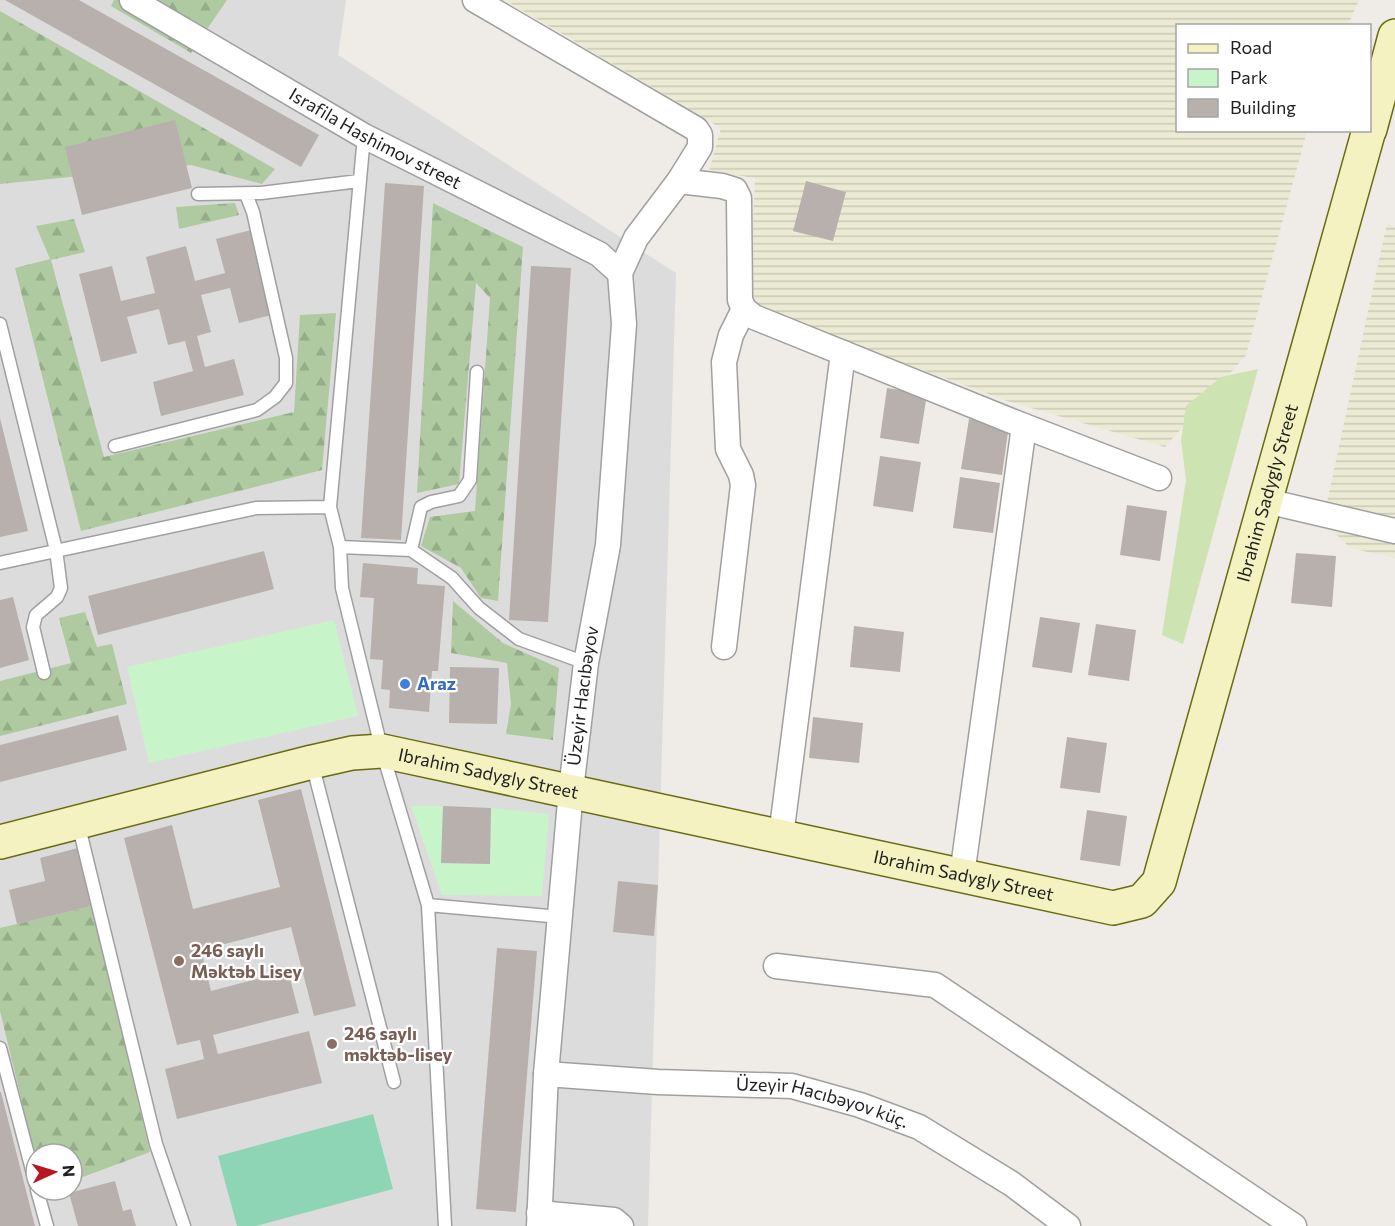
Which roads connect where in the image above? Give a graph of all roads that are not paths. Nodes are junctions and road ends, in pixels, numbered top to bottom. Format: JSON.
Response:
{"nodes":[{"id":1,"x":132,"y":0,"type":"edge"},
{"id":2,"x":475,"y":0,"type":"edge"},
{"id":3,"x":1395,"y":36,"type":"edge"},
{"id":4,"x":1388,"y":91,"type":"edge"},
{"id":5,"x":1371,"y":126,"type":"edge"},
{"id":6,"x":1368,"y":132,"type":"edge"},
{"id":7,"x":364,"y":136,"type":"junction"},
{"id":8,"x":359,"y":181,"type":"junction"},
{"id":9,"x":679,"y":182,"type":"junction"},
{"id":10,"x":198,"y":194,"type":"dead end"},
{"id":11,"x":246,"y":194,"type":"junction"},
{"id":12,"x":620,"y":273,"type":"junction"},
{"id":13,"x":744,"y":309,"type":"junction"},
{"id":14,"x":0,"y":324,"type":"edge"},
{"id":15,"x":843,"y":353,"type":"junction"},
{"id":16,"x":477,"y":372,"type":"dead end"},
{"id":17,"x":1024,"y":426,"type":"junction"},
{"id":18,"x":115,"y":446,"type":"dead end"},
{"id":19,"x":1159,"y":478,"type":"dead end"},
{"id":20,"x":1266,"y":501,"type":"junction"},
{"id":21,"x":330,"y":507,"type":"junction"},
{"id":22,"x":1395,"y":531,"type":"edge"},
{"id":23,"x":340,"y":547,"type":"junction"},
{"id":24,"x":411,"y":549,"type":"junction"},
{"id":25,"x":56,"y":550,"type":"junction"},
{"id":26,"x":0,"y":563,"type":"edge"},
{"id":27,"x":724,"y":647,"type":"dead end"},
{"id":28,"x":586,"y":663,"type":"junction"},
{"id":29,"x":44,"y":673,"type":"dead end"},
{"id":30,"x":382,"y":751,"type":"junction"},
{"id":31,"x":312,"y":762,"type":"junction"},
{"id":32,"x":571,"y":790,"type":"junction"},
{"id":33,"x":77,"y":822,"type":"junction"},
{"id":34,"x":781,"y":836,"type":"junction"},
{"id":35,"x":0,"y":842,"type":"edge"},
{"id":36,"x":962,"y":875,"type":"junction"},
{"id":37,"x":428,"y":905,"type":"junction"},
{"id":38,"x":560,"y":916,"type":"junction"},
{"id":39,"x":776,"y":966,"type":"dead end"},
{"id":40,"x":0,"y":1048,"type":"edge"},
{"id":41,"x":546,"y":1074,"type":"junction"},
{"id":42,"x":394,"y":1082,"type":"dead end"},
{"id":43,"x":25,"y":1142,"type":"edge"},
{"id":44,"x":40,"y":1202,"type":"edge"},
{"id":45,"x":539,"y":1220,"type":"edge"},
{"id":46,"x":47,"y":1226,"type":"edge"},
{"id":47,"x":184,"y":1226,"type":"edge"},
{"id":48,"x":448,"y":1226,"type":"edge"},
{"id":49,"x":621,"y":1226,"type":"edge"},
{"id":50,"x":1068,"y":1226,"type":"edge"},
{"id":51,"x":1294,"y":1226,"type":"edge"}],
"edges":[{"from":1,"to":7,"type":"street","name":"Israfila Hashimov street"},
{"from":2,"to":9,"type":"street"},
{"from":3,"to":4,"type":"street","name":"Ibrahim Sadygly Street"},
{"from":4,"to":5,"type":"street","name":"Ibrahim Sadygly Street"},
{"from":6,"to":20,"type":"street","name":"Ibrahim Sadygly Street"},
{"from":7,"to":8,"type":"lane"},
{"from":7,"to":12,"type":"street","name":"Israfila Hashimov street"},
{"from":8,"to":11,"type":"lane"},
{"from":8,"to":21,"type":"lane"},
{"from":9,"to":12,"type":"street"},
{"from":9,"to":13,"type":"street"},
{"from":10,"to":11,"type":"lane"},
{"from":11,"to":18,"type":"lane"},
{"from":12,"to":28,"type":"street","name":"Üzeyir Hacıbəyov"},
{"from":13,"to":15,"type":"street"},
{"from":13,"to":27,"type":"street"},
{"from":14,"to":25,"type":"lane"},
{"from":15,"to":17,"type":"street"},
{"from":15,"to":34,"type":"street"},
{"from":16,"to":24,"type":"lane"},
{"from":17,"to":19,"type":"street"},
{"from":17,"to":36,"type":"street"},
{"from":20,"to":22,"type":"street"},
{"from":20,"to":36,"type":"street","name":"Ibrahim Sadygly Street"},
{"from":21,"to":23,"type":"lane"},
{"from":21,"to":25,"type":"lane"},
{"from":23,"to":24,"type":"lane"},
{"from":23,"to":30,"type":"lane"},
{"from":24,"to":28,"type":"lane"},
{"from":25,"to":26,"type":"lane"},
{"from":25,"to":29,"type":"lane"},
{"from":28,"to":32,"type":"street","name":"Üzeyir Hacıbəyov"},
{"from":30,"to":31,"type":"street","name":"Ibrahim Sadygly Street"},
{"from":30,"to":32,"type":"street","name":"Ibrahim Sadygly Street"},
{"from":30,"to":37,"type":"lane"},
{"from":31,"to":33,"type":"street","name":"Ibrahim Sadygly Street"},
{"from":31,"to":42,"type":"lane"},
{"from":32,"to":34,"type":"street","name":"Ibrahim Sadygly Street"},
{"from":32,"to":38,"type":"street","name":"Üzeyir Hacıbəyov"},
{"from":33,"to":35,"type":"street","name":"Ibrahim Sadygly Street"},
{"from":33,"to":47,"type":"lane"},
{"from":34,"to":36,"type":"street","name":"Ibrahim Sadygly Street"},
{"from":37,"to":38,"type":"lane"},
{"from":37,"to":48,"type":"lane"},
{"from":38,"to":41,"type":"street","name":"Üzeyir Hacıbəyov"},
{"from":39,"to":51,"type":"street"},
{"from":40,"to":43,"type":"lane"},
{"from":41,"to":45,"type":"street","name":"Üzeyir Hacıbəyov"},
{"from":41,"to":50,"type":"street","name":"Üzeyir Hacıbəyov küç."},
{"from":44,"to":46,"type":"lane"},
{"from":45,"to":49,"type":"street"}]}
